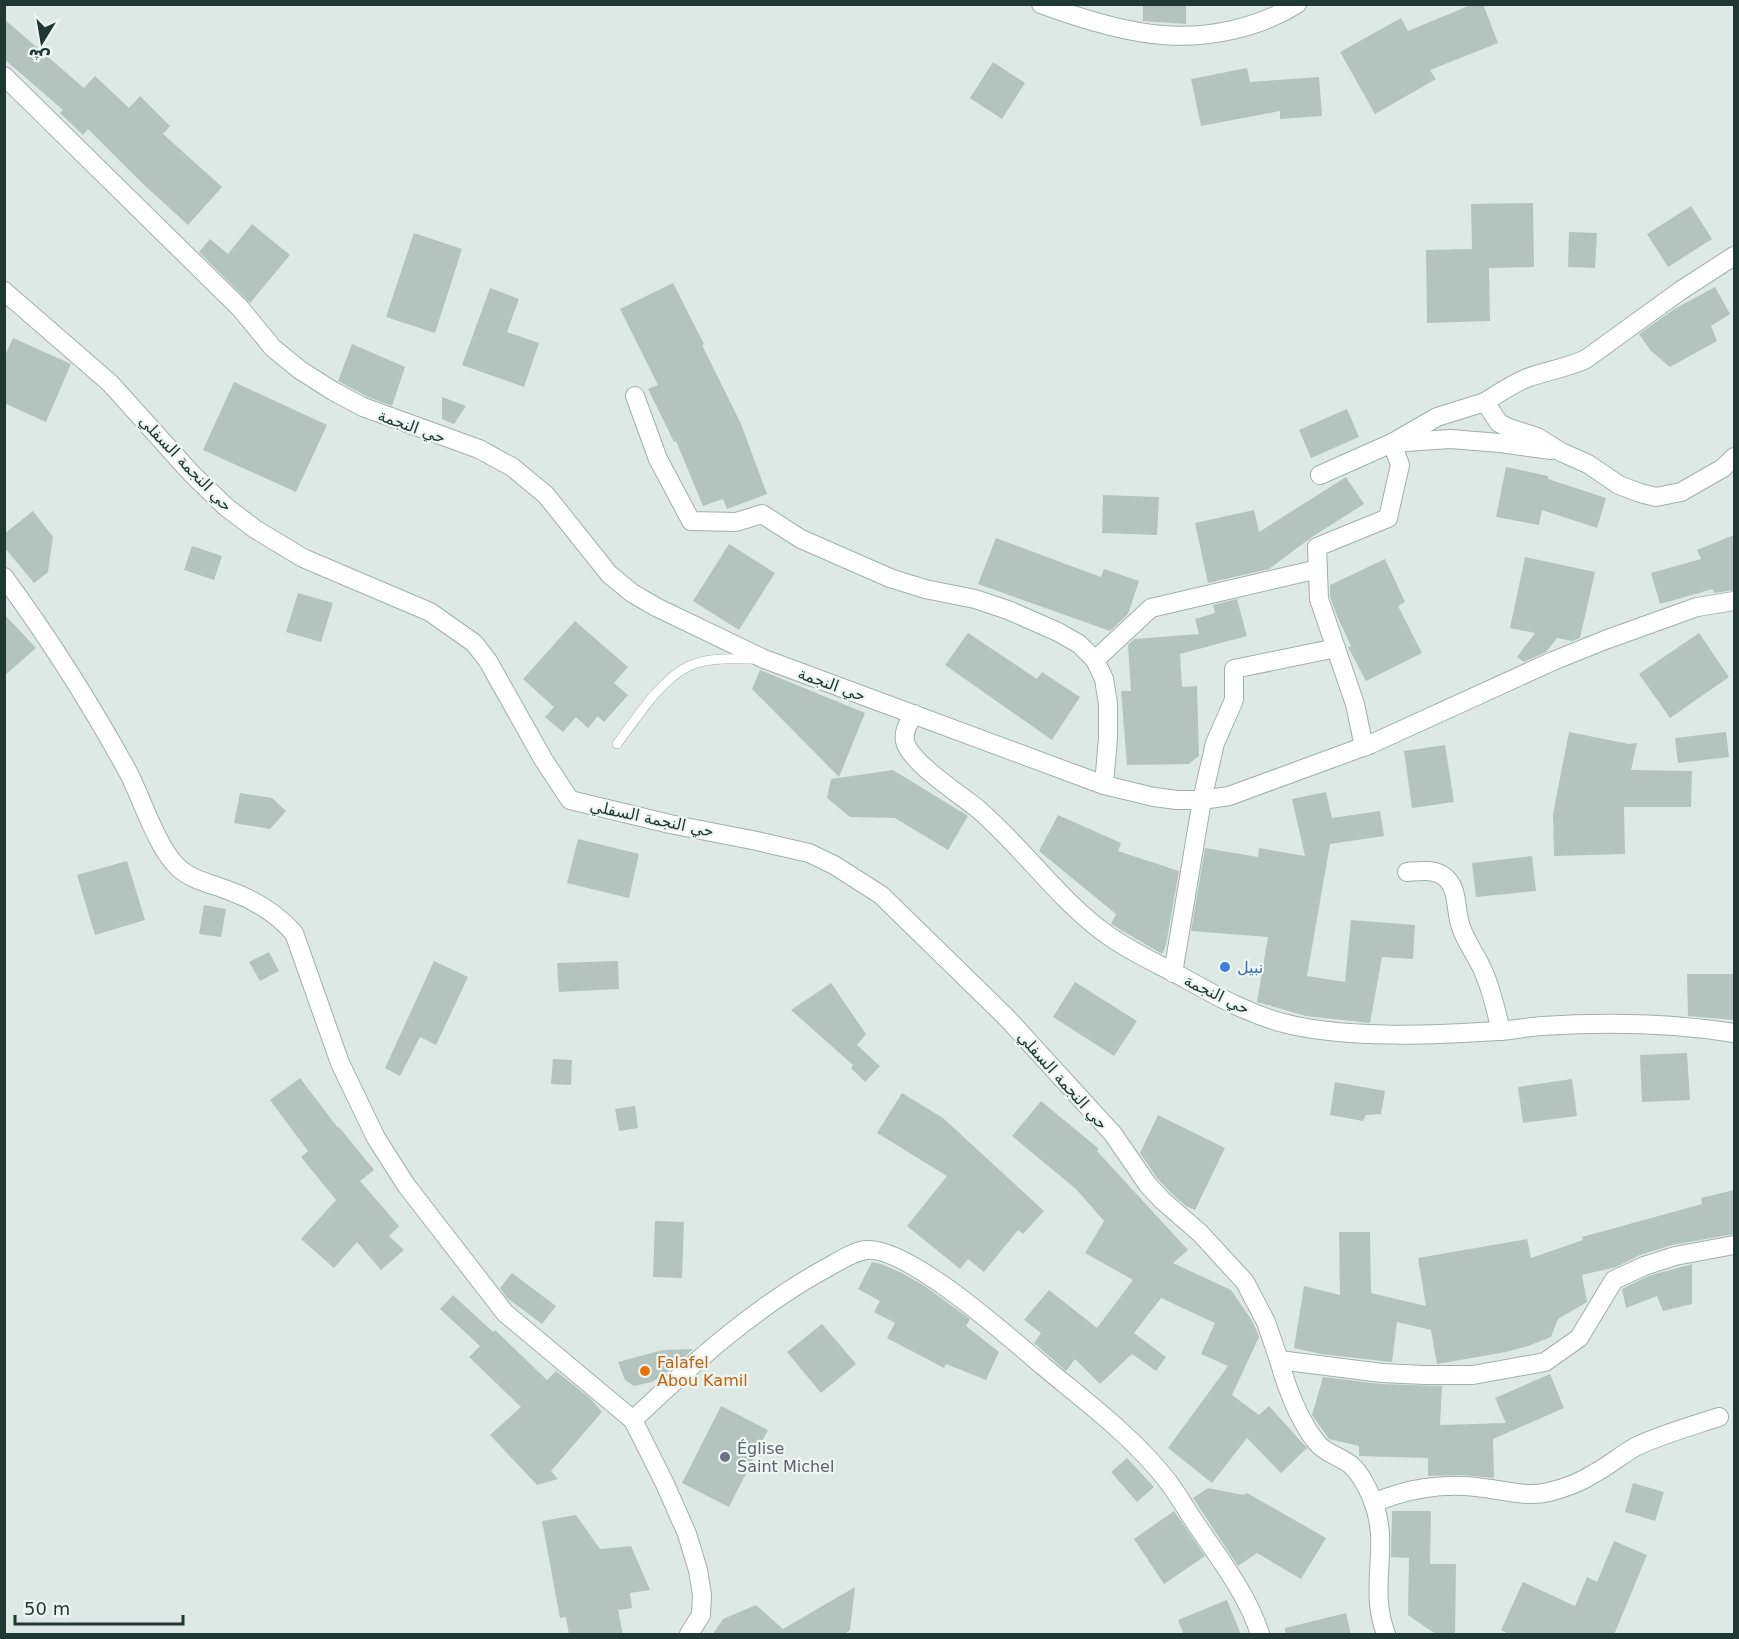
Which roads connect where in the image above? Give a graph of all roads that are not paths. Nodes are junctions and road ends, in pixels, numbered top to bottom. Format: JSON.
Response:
{"nodes":[{"id":1,"x":1041,"y":4,"type":"edge"},
{"id":2,"x":1297,"y":4,"type":"edge"},
{"id":3,"x":4,"y":76,"type":"edge"},
{"id":4,"x":1734,"y":256,"type":"edge"},
{"id":5,"x":4,"y":291,"type":"edge"},
{"id":6,"x":635,"y":396,"type":"dead end"},
{"id":7,"x":1485,"y":402,"type":"junction"},
{"id":8,"x":1392,"y":443,"type":"junction"},
{"id":9,"x":1561,"y":452,"type":"junction"},
{"id":10,"x":1734,"y":457,"type":"edge"},
{"id":11,"x":1320,"y":475,"type":"dead end"},
{"id":12,"x":1318,"y":569,"type":"junction"},
{"id":13,"x":4,"y":577,"type":"edge"},
{"id":14,"x":1734,"y":601,"type":"edge"},
{"id":15,"x":1336,"y":648,"type":"junction"},
{"id":16,"x":764,"y":659,"type":"junction"},
{"id":17,"x":1095,"y":660,"type":"junction"},
{"id":18,"x":914,"y":714,"type":"junction"},
{"id":19,"x":617,"y":744,"type":"dead end"},
{"id":20,"x":1364,"y":747,"type":"junction"},
{"id":21,"x":1104,"y":785,"type":"junction"},
{"id":22,"x":1202,"y":800,"type":"junction"},
{"id":23,"x":1407,"y":872,"type":"dead end"},
{"id":24,"x":1173,"y":972,"type":"junction"},
{"id":25,"x":1501,"y":1031,"type":"junction"},
{"id":26,"x":1734,"y":1033,"type":"edge"},
{"id":27,"x":1734,"y":1245,"type":"edge"},
{"id":28,"x":1280,"y":1360,"type":"junction"},
{"id":29,"x":1719,"y":1417,"type":"dead end"},
{"id":30,"x":633,"y":1420,"type":"junction"},
{"id":31,"x":1374,"y":1503,"type":"junction"},
{"id":32,"x":689,"y":1635,"type":"edge"},
{"id":33,"x":1260,"y":1635,"type":"edge"},
{"id":34,"x":1386,"y":1635,"type":"edge"}],
"edges":[{"from":1,"to":2,"type":"street"},
{"from":3,"to":16,"type":"street","name":"حي النجمة"},
{"from":4,"to":7,"type":"street"},
{"from":5,"to":28,"type":"street","name":"حي النجمة السفلي"},
{"from":6,"to":17,"type":"street"},
{"from":7,"to":8,"type":"street"},
{"from":7,"to":9,"type":"street"},
{"from":8,"to":9,"type":"street"},
{"from":8,"to":11,"type":"street"},
{"from":8,"to":12,"type":"street"},
{"from":9,"to":10,"type":"street"},
{"from":12,"to":15,"type":"street"},
{"from":12,"to":17,"type":"street"},
{"from":13,"to":30,"type":"street"},
{"from":14,"to":20,"type":"street"},
{"from":15,"to":20,"type":"street"},
{"from":15,"to":22,"type":"street"},
{"from":16,"to":18,"type":"street","name":"حي النجمة"},
{"from":16,"to":19,"type":"lane"},
{"from":17,"to":21,"type":"street"},
{"from":18,"to":21,"type":"street"},
{"from":18,"to":24,"type":"street","name":"حي النجمة"},
{"from":20,"to":22,"type":"street"},
{"from":21,"to":22,"type":"street"},
{"from":22,"to":24,"type":"street"},
{"from":23,"to":25,"type":"street"},
{"from":24,"to":25,"type":"street","name":"حي النجمة"},
{"from":25,"to":26,"type":"street","name":"حي النجمة"},
{"from":27,"to":28,"type":"street"},
{"from":28,"to":31,"type":"street","name":"حي النجمة السفلي"},
{"from":29,"to":31,"type":"street"},
{"from":30,"to":32,"type":"street"},
{"from":30,"to":33,"type":"street"},
{"from":31,"to":34,"type":"street","name":"حي النجمة السفلي"}]}
